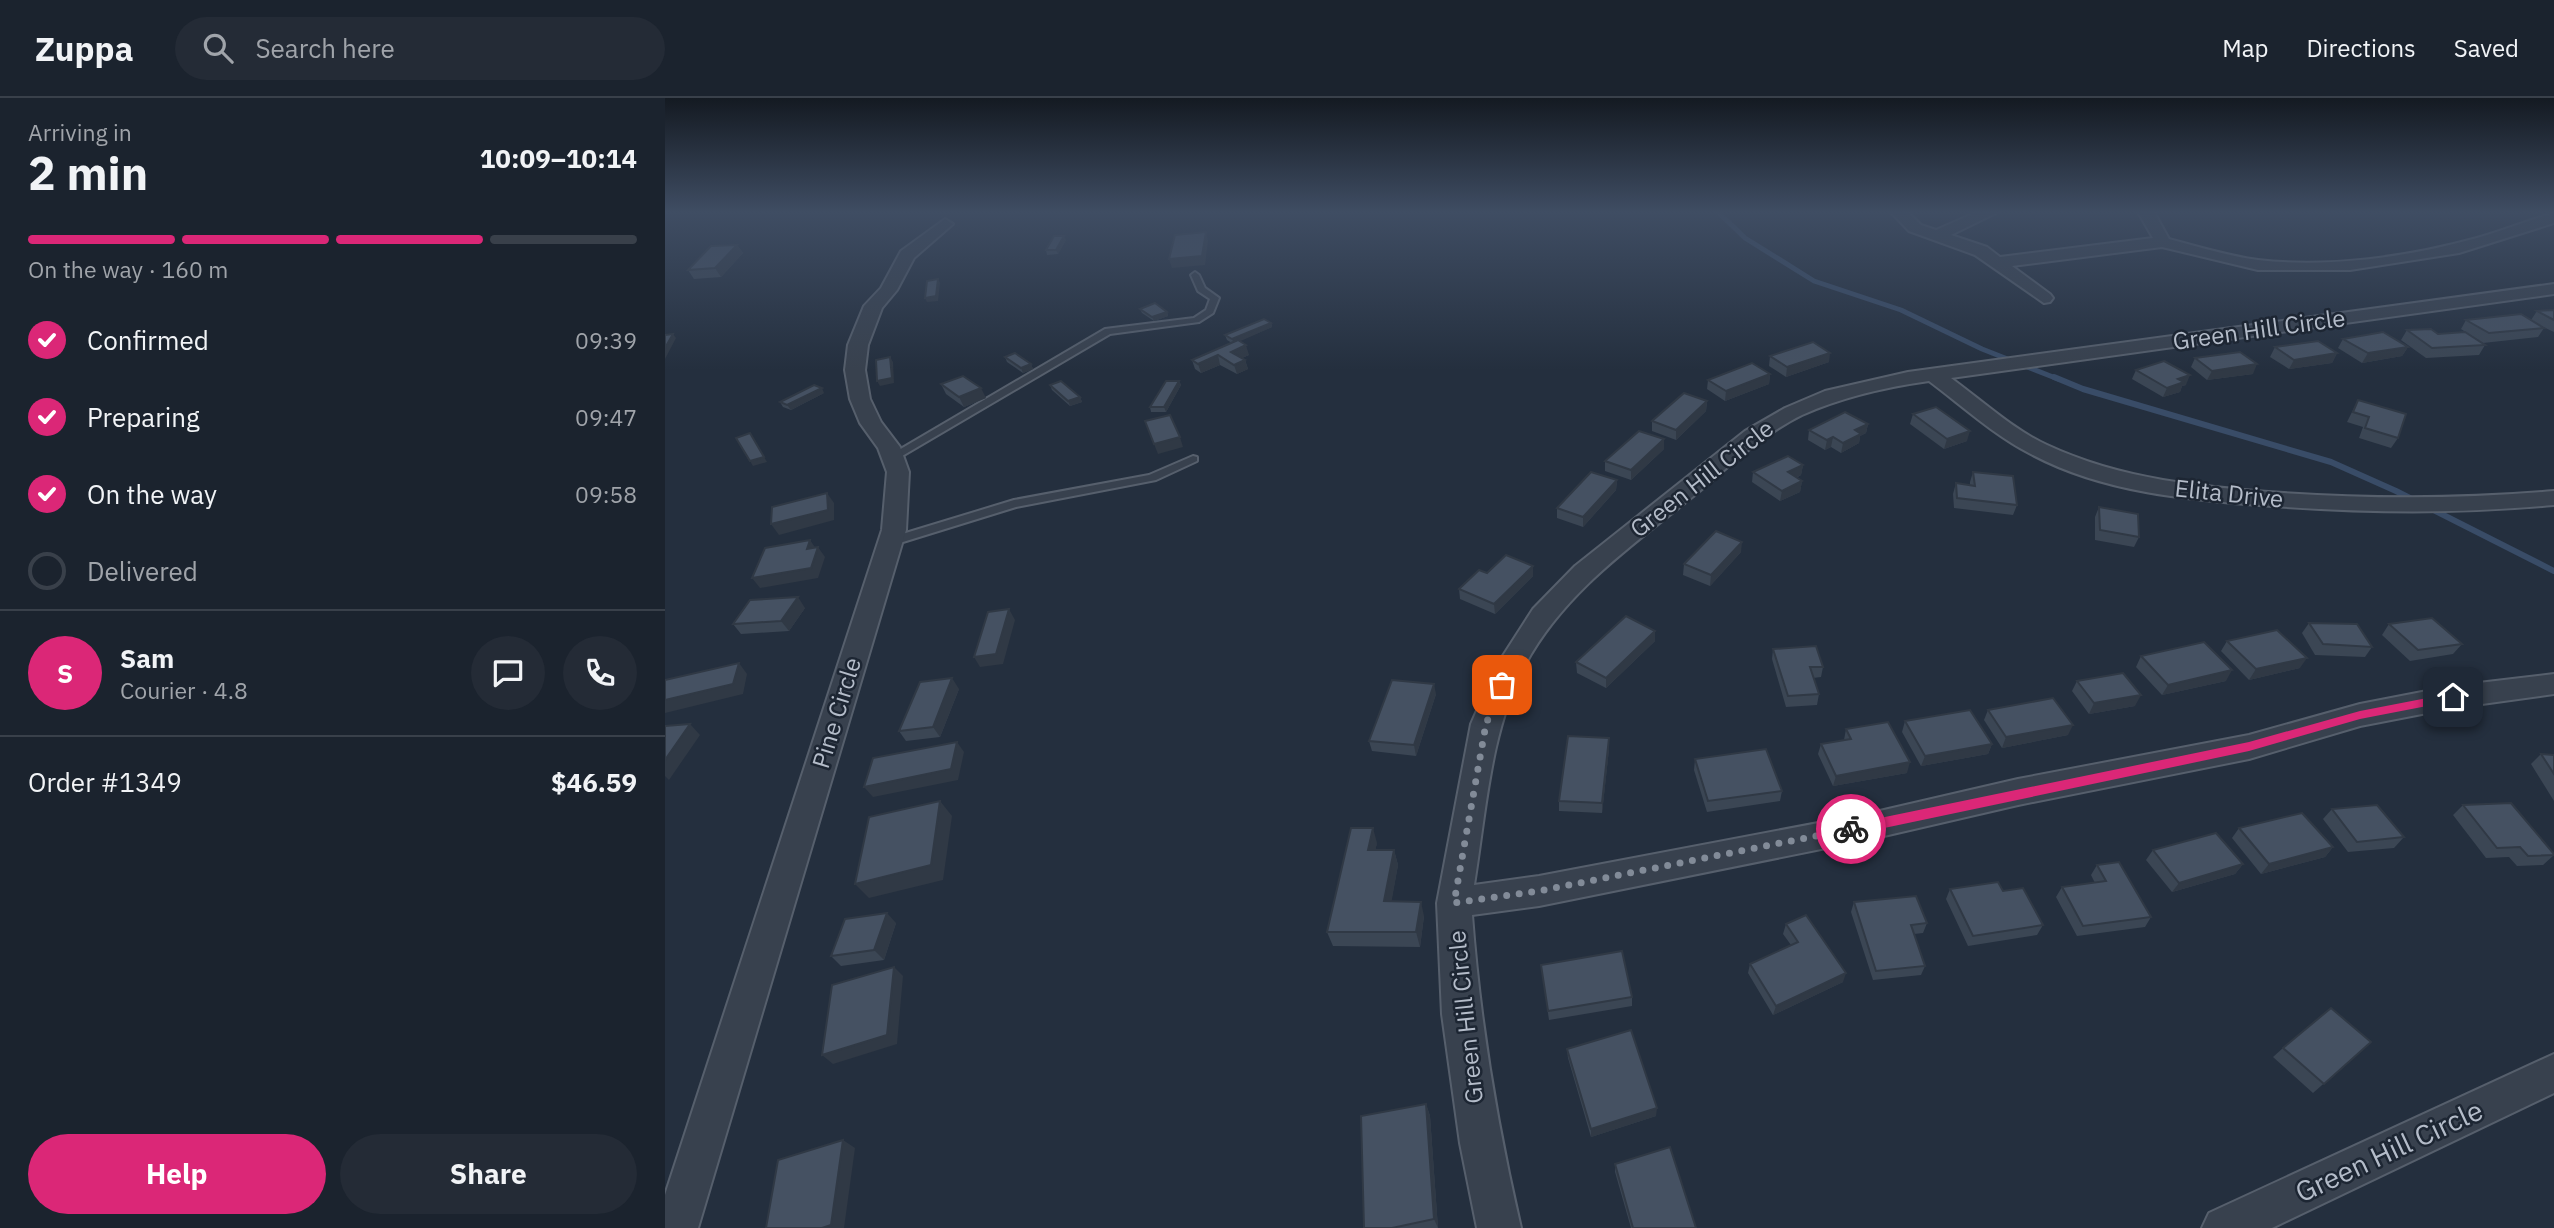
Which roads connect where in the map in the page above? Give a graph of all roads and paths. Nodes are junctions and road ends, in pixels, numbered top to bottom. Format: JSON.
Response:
{"nodes":[{"id":1,"x":902,"y":265,"type":"edge"},
{"id":2,"x":1998,"y":265,"type":"edge"},
{"id":3,"x":2259,"y":265,"type":"edge"},
{"id":4,"x":2309,"y":265,"type":"edge"},
{"id":5,"x":1195,"y":275,"type":"dead end"},
{"id":6,"x":2554,"y":289,"type":"edge"},
{"id":7,"x":2044,"y":298,"type":"dead end"},
{"id":8,"x":1934,"y":375,"type":"junction"},
{"id":9,"x":893,"y":457,"type":"junction"},
{"id":10,"x":1193,"y":459,"type":"dead end"},
{"id":11,"x":2554,"y":498,"type":"edge"},
{"id":12,"x":890,"y":542,"type":"junction"},
{"id":13,"x":2554,"y":684,"type":"edge"},
{"id":14,"x":1454,"y":903,"type":"junction"},
{"id":15,"x":2554,"y":1073,"type":"edge"},
{"id":16,"x":676,"y":1228,"type":"edge"},
{"id":17,"x":1499,"y":1228,"type":"edge"},
{"id":18,"x":2224,"y":1228,"type":"edge"}],
"edges":[{"from":1,"to":9,"type":"street","name":"Pine Circle"},
{"from":2,"to":7,"type":"street"},
{"from":3,"to":4,"type":"street"},
{"from":5,"to":9,"type":"lane"},
{"from":6,"to":8,"type":"street","name":"Green Hill Circle"},
{"from":8,"to":11,"type":"street","name":"Elita Drive"},
{"from":8,"to":14,"type":"street","name":"Green Hill Circle"},
{"from":9,"to":12,"type":"street","name":"Pine Circle"},
{"from":10,"to":12,"type":"lane"},
{"from":12,"to":16,"type":"street","name":"Pine Circle"},
{"from":13,"to":14,"type":"street"},
{"from":14,"to":17,"type":"street","name":"Green Hill Circle"},
{"from":15,"to":18,"type":"street","name":"Green Hill Circle"}]}
